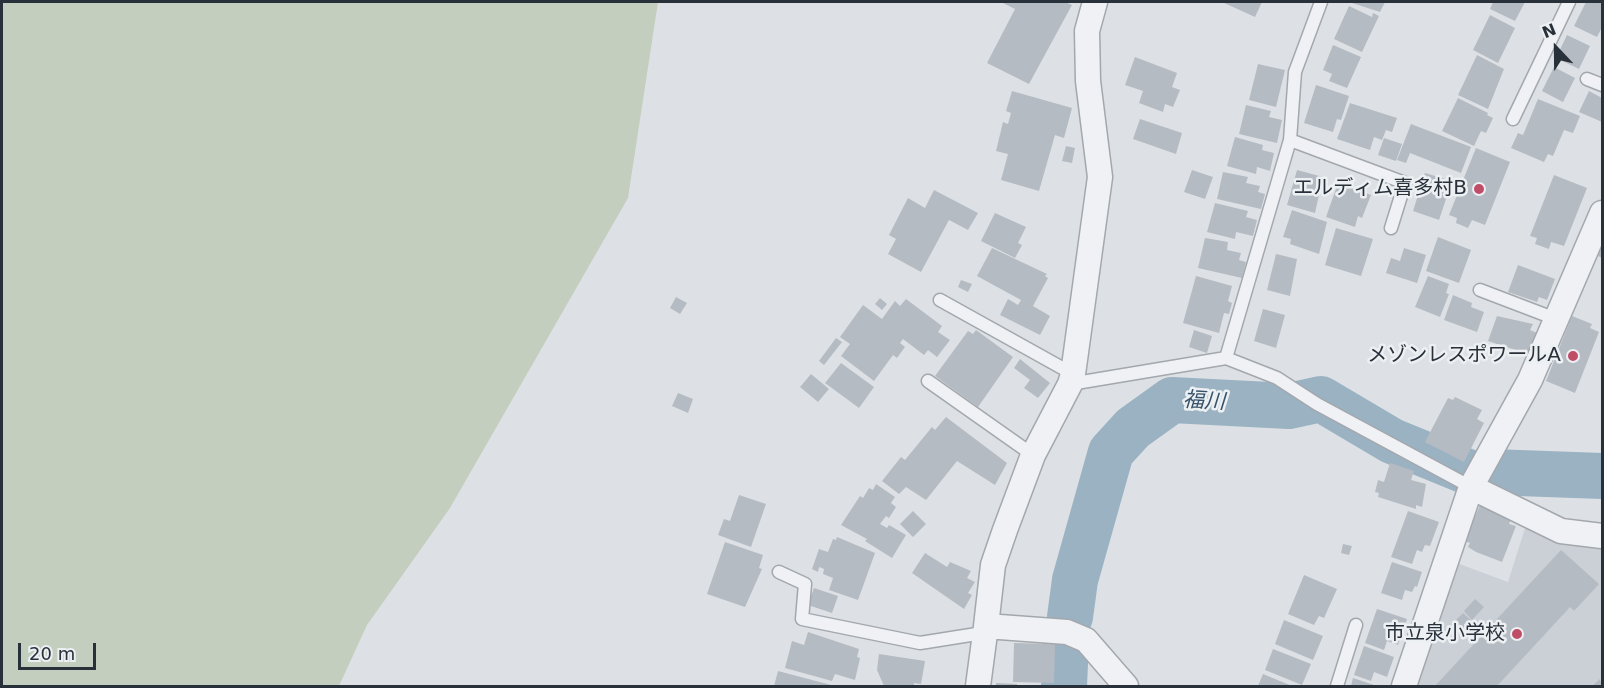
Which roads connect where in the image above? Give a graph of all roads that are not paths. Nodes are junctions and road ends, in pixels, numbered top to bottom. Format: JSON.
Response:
{"nodes":[{"id":1,"x":1095,"y":2,"type":"edge"},
{"id":2,"x":1321,"y":2,"type":"edge"},
{"id":3,"x":1569,"y":2,"type":"edge"},
{"id":4,"x":1587,"y":80,"type":"dead end"},
{"id":5,"x":1602,"y":86,"type":"edge"},
{"id":6,"x":1513,"y":119,"type":"dead end"},
{"id":7,"x":1290,"y":140,"type":"junction"},
{"id":8,"x":1602,"y":213,"type":"edge"},
{"id":9,"x":1391,"y":228,"type":"dead end"},
{"id":10,"x":1480,"y":290,"type":"dead end"},
{"id":11,"x":940,"y":300,"type":"dead end"},
{"id":12,"x":1556,"y":319,"type":"junction"},
{"id":13,"x":1226,"y":358,"type":"junction"},
{"id":14,"x":1071,"y":379,"type":"junction"},
{"id":15,"x":928,"y":381,"type":"dead end"},
{"id":16,"x":1033,"y":455,"type":"junction"},
{"id":17,"x":1472,"y":487,"type":"junction"},
{"id":18,"x":1602,"y":536,"type":"edge"},
{"id":19,"x":779,"y":572,"type":"dead end"},
{"id":20,"x":1356,"y":625,"type":"dead end"},
{"id":21,"x":985,"y":630,"type":"junction"},
{"id":22,"x":978,"y":687,"type":"edge"},
{"id":23,"x":1126,"y":687,"type":"edge"},
{"id":24,"x":1337,"y":687,"type":"edge"},
{"id":25,"x":1404,"y":687,"type":"edge"}],
"edges":[{"from":1,"to":14,"type":"street"},
{"from":2,"to":7,"type":"lane"},
{"from":3,"to":6,"type":"lane"},
{"from":4,"to":5,"type":"lane"},
{"from":7,"to":9,"type":"lane"},
{"from":7,"to":13,"type":"lane"},
{"from":8,"to":12,"type":"street"},
{"from":10,"to":12,"type":"lane"},
{"from":11,"to":14,"type":"lane"},
{"from":12,"to":17,"type":"street"},
{"from":13,"to":14,"type":"lane"},
{"from":13,"to":17,"type":"lane"},
{"from":14,"to":16,"type":"street"},
{"from":15,"to":16,"type":"lane"},
{"from":16,"to":21,"type":"street"},
{"from":17,"to":18,"type":"street"},
{"from":17,"to":25,"type":"street"},
{"from":19,"to":21,"type":"lane"},
{"from":20,"to":24,"type":"lane"},
{"from":21,"to":22,"type":"street"},
{"from":21,"to":23,"type":"street"}]}
